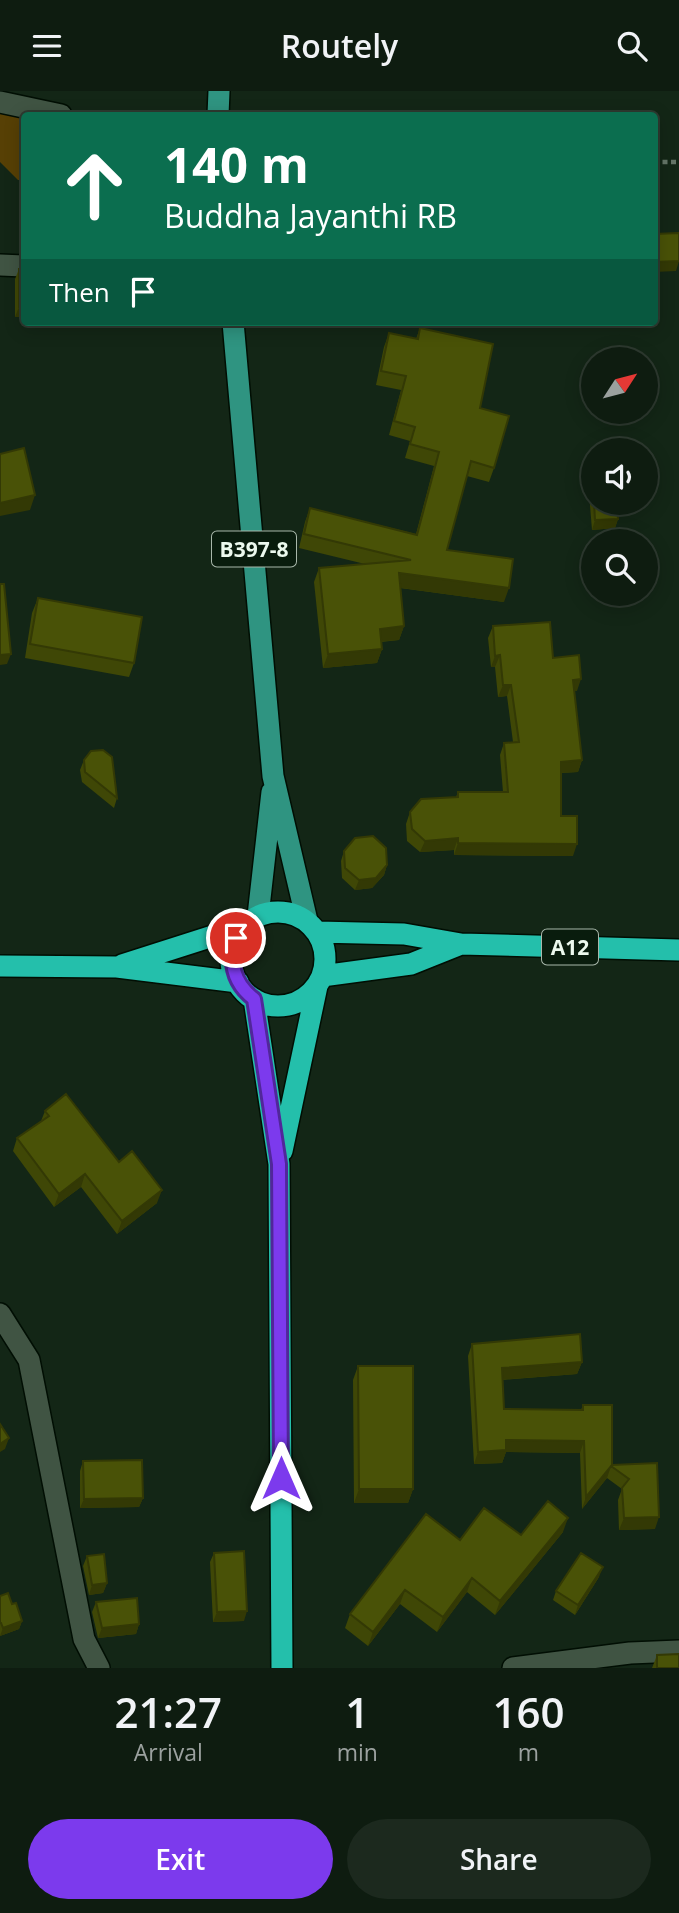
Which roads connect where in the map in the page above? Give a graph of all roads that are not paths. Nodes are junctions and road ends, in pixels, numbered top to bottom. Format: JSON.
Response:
{"nodes":[{"id":1,"x":219,"y":91,"type":"edge"},
{"id":2,"x":0,"y":102,"type":"edge"},
{"id":3,"x":47,"y":112,"type":"edge"},
{"id":4,"x":218,"y":112,"type":"edge"},
{"id":5,"x":0,"y":265,"type":"edge"},
{"id":6,"x":21,"y":266,"type":"edge"},
{"id":7,"x":233,"y":326,"type":"edge"},
{"id":8,"x":273,"y":776,"type":"junction"},
{"id":9,"x":251,"y":921,"type":"junction"},
{"id":10,"x":312,"y":927,"type":"junction"},
{"id":11,"x":461,"y":944,"type":"junction"},
{"id":12,"x":679,"y":950,"type":"edge"},
{"id":13,"x":0,"y":966,"type":"edge"},
{"id":14,"x":117,"y":967,"type":"junction"},
{"id":15,"x":319,"y":981,"type":"junction"},
{"id":16,"x":238,"y":982,"type":"junction"},
{"id":17,"x":254,"y":999,"type":"junction"},
{"id":18,"x":279,"y":1164,"type":"junction"},
{"id":19,"x":0,"y":1314,"type":"edge"},
{"id":20,"x":679,"y":1651,"type":"edge"},
{"id":21,"x":99,"y":1668,"type":"edge"},
{"id":22,"x":282,"y":1668,"type":"edge"},
{"id":23,"x":513,"y":1668,"type":"edge"}],
"edges":[{"from":1,"to":4,"type":"main road"},
{"from":2,"to":3,"type":"street"},
{"from":5,"to":6,"type":"street"},
{"from":7,"to":8,"type":"main road","number":"B397-8"},
{"from":8,"to":9,"type":"main road","number":"B397-8"},
{"from":8,"to":10,"type":"main road","number":"B397-8"},
{"from":9,"to":10,"type":"highway"},
{"from":9,"to":14,"type":"highway"},
{"from":9,"to":16,"type":"highway"},
{"from":10,"to":11,"type":"highway","number":"A12"},
{"from":10,"to":15,"type":"highway"},
{"from":11,"to":12,"type":"highway","number":"A12"},
{"from":11,"to":15,"type":"highway","number":"A12"},
{"from":13,"to":14,"type":"highway"},
{"from":14,"to":16,"type":"highway"},
{"from":15,"to":17,"type":"highway"},
{"from":15,"to":18,"type":"highway"},
{"from":16,"to":17,"type":"highway"},
{"from":17,"to":18,"type":"highway"},
{"from":18,"to":22,"type":"highway"},
{"from":19,"to":21,"type":"street"},
{"from":20,"to":23,"type":"street"}]}
